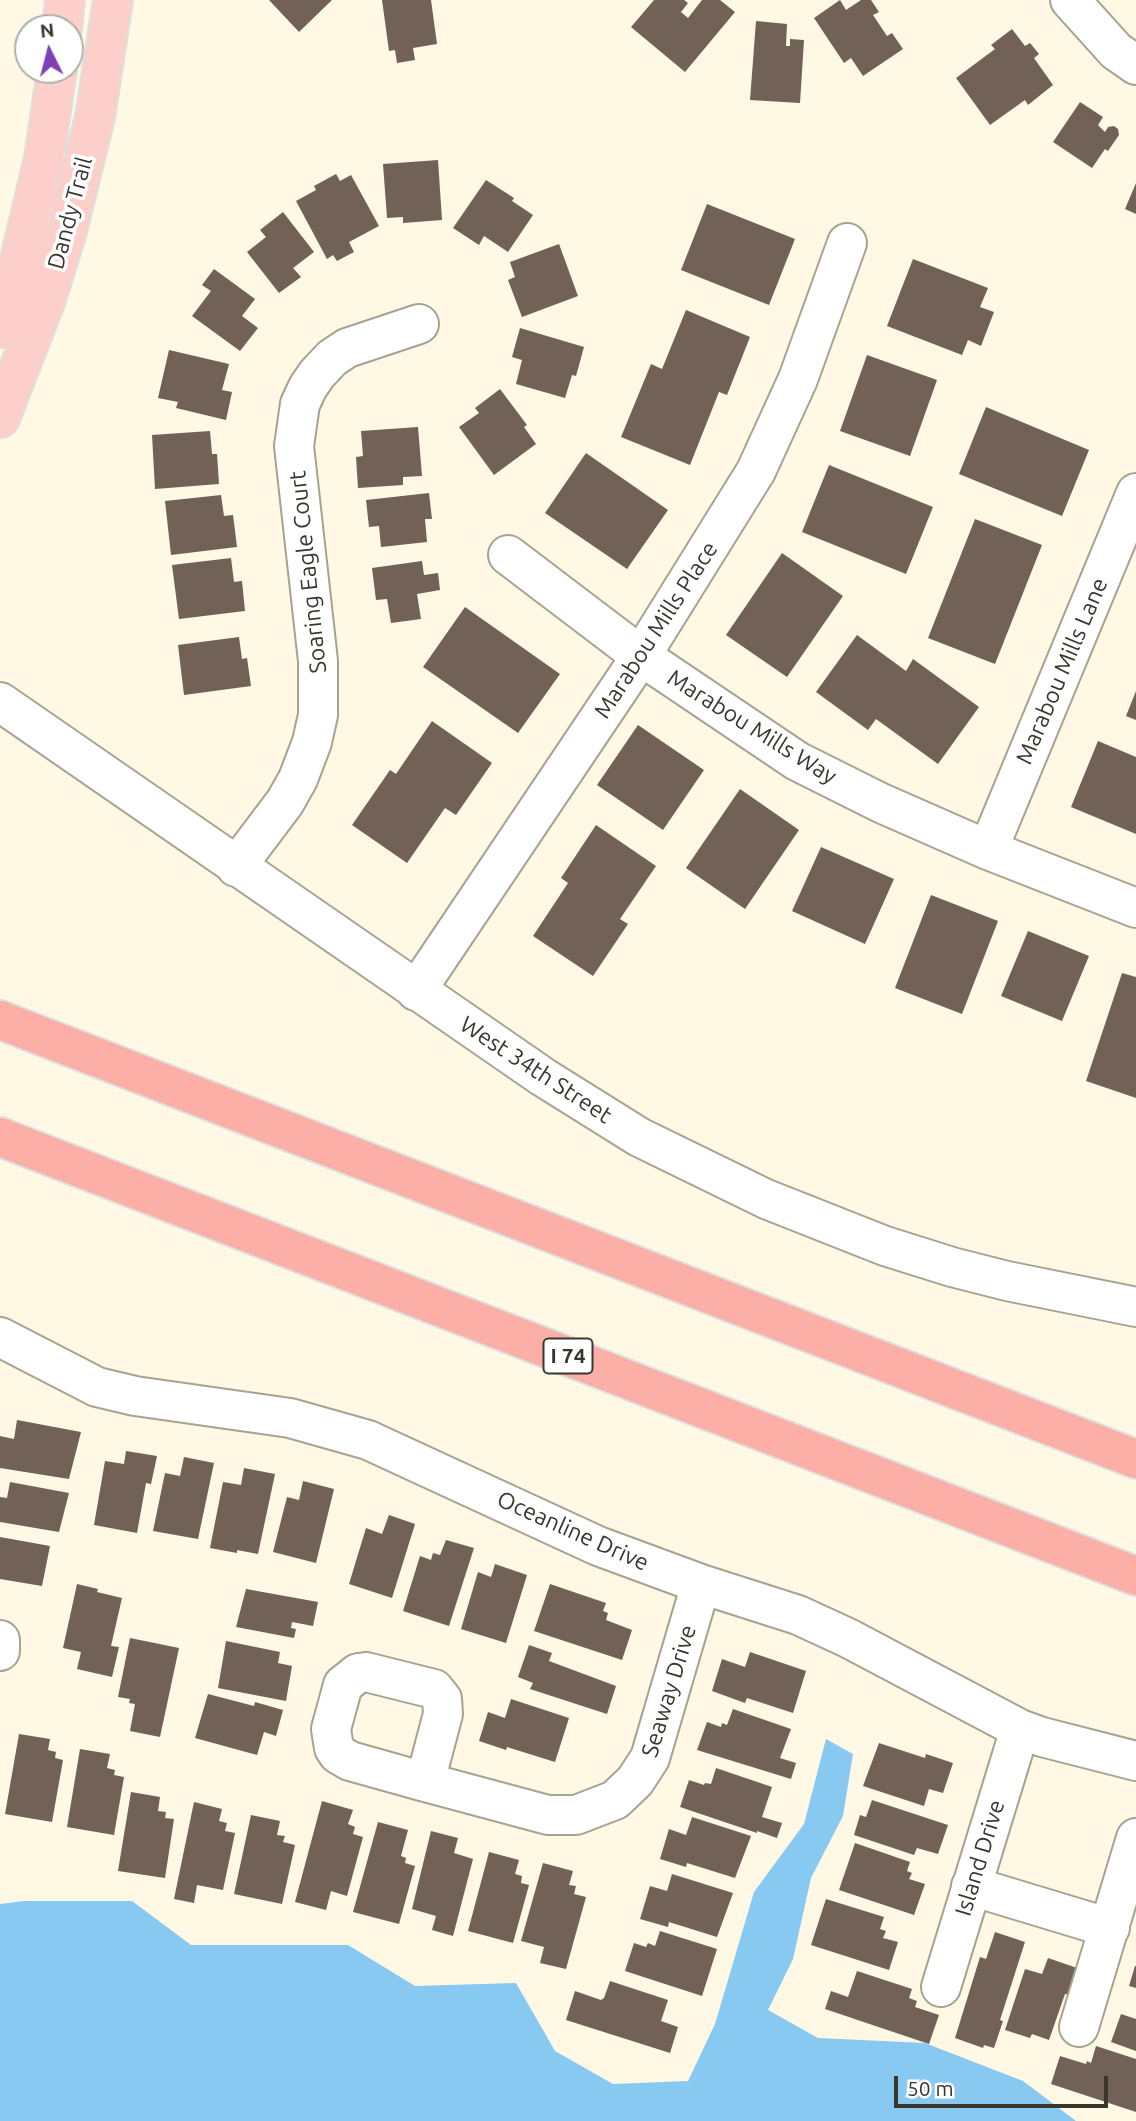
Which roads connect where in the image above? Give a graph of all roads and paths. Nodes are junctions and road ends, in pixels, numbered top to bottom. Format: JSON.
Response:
{"nodes":[{"id":1,"x":113,"y":0,"type":"edge"},
{"id":2,"x":1070,"y":0,"type":"edge"},
{"id":3,"x":1136,"y":65,"type":"edge"},
{"id":4,"x":55,"y":84,"type":"edge"},
{"id":5,"x":847,"y":243,"type":"dead end"},
{"id":6,"x":419,"y":324,"type":"dead end"},
{"id":7,"x":0,"y":328,"type":"edge"},
{"id":8,"x":0,"y":418,"type":"edge"},
{"id":9,"x":1136,"y":493,"type":"edge"},
{"id":10,"x":508,"y":555,"type":"dead end"},
{"id":11,"x":641,"y":656,"type":"junction"},
{"id":12,"x":0,"y":702,"type":"edge"},
{"id":13,"x":988,"y":850,"type":"junction"},
{"id":14,"x":236,"y":867,"type":"junction"},
{"id":15,"x":1136,"y":908,"type":"edge"},
{"id":16,"x":416,"y":991,"type":"junction"},
{"id":17,"x":0,"y":1020,"type":"edge"},
{"id":18,"x":0,"y":1137,"type":"edge"},
{"id":19,"x":1136,"y":1307,"type":"edge"},
{"id":20,"x":0,"y":1337,"type":"edge"},
{"id":21,"x":1136,"y":1459,"type":"edge"},
{"id":22,"x":1136,"y":1576,"type":"edge"},
{"id":23,"x":701,"y":1584,"type":"junction"},
{"id":24,"x":0,"y":1640,"type":"edge"},
{"id":25,"x":0,"y":1651,"type":"edge"},
{"id":26,"x":1020,"y":1729,"type":"junction"},
{"id":27,"x":1136,"y":1761,"type":"edge"},
{"id":28,"x":425,"y":1782,"type":"dead end"},
{"id":29,"x":1136,"y":1838,"type":"edge"},
{"id":30,"x":971,"y":1886,"type":"junction"},
{"id":31,"x":1110,"y":1928,"type":"junction"},
{"id":32,"x":941,"y":1987,"type":"dead end"},
{"id":33,"x":1079,"y":2028,"type":"dead end"}],
"edges":[{"from":1,"to":8,"type":"main road","name":"Dandy Trail"},
{"from":2,"to":3,"type":"street"},
{"from":4,"to":7,"type":"main road","name":"Dandy Trail"},
{"from":5,"to":11,"type":"street","name":"Marabou Mills Place"},
{"from":6,"to":14,"type":"street","name":"Soaring Eagle Court"},
{"from":9,"to":13,"type":"street","name":"Marabou Mills Lane"},
{"from":10,"to":11,"type":"street","name":"Marabou Mills Way"},
{"from":11,"to":13,"type":"street","name":"Marabou Mills Way"},
{"from":11,"to":16,"type":"street","name":"Marabou Mills Place"},
{"from":12,"to":14,"type":"street","name":"West 34th Street"},
{"from":13,"to":15,"type":"street","name":"Marabou Mills Way"},
{"from":14,"to":16,"type":"street","name":"West 34th Street"},
{"from":16,"to":19,"type":"street","name":"West 34th Street"},
{"from":17,"to":21,"type":"highway"},
{"from":18,"to":22,"type":"highway","number":"I 74"},
{"from":20,"to":23,"type":"street","name":"Oceanline Drive"},
{"from":23,"to":26,"type":"street","name":"Oceanline Drive"},
{"from":23,"to":28,"type":"street","name":"Seaway Drive"},
{"from":24,"to":25,"type":"street"},
{"from":26,"to":27,"type":"street","name":"Oceanline Drive"},
{"from":26,"to":30,"type":"street","name":"Island Drive"},
{"from":29,"to":31,"type":"street"},
{"from":30,"to":31,"type":"street"},
{"from":30,"to":32,"type":"street","name":"Island Drive"},
{"from":31,"to":33,"type":"street"}]}
